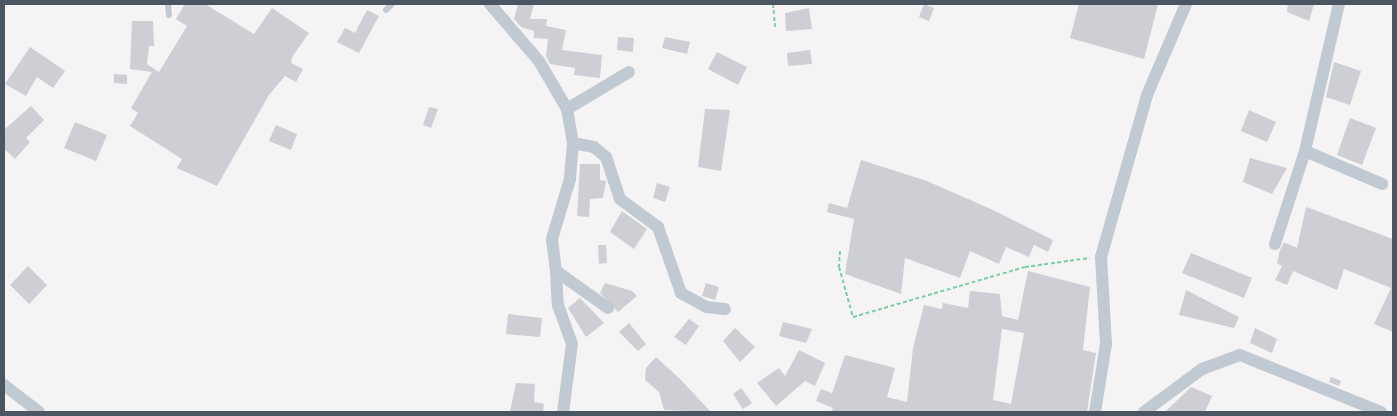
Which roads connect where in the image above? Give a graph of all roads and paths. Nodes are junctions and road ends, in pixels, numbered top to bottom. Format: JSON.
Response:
{"nodes":[{"id":1,"x":168,"y":4,"type":"edge"},
{"id":2,"x":392,"y":4,"type":"edge"},
{"id":3,"x":490,"y":4,"type":"edge"},
{"id":4,"x":773,"y":4,"type":"edge"},
{"id":5,"x":1186,"y":4,"type":"edge"},
{"id":6,"x":1339,"y":4,"type":"edge"},
{"id":7,"x":386,"y":10,"type":"dead end"},
{"id":8,"x":169,"y":15,"type":"dead end"},
{"id":9,"x":775,"y":27,"type":"dead end"},
{"id":10,"x":629,"y":72,"type":"dead end"},
{"id":11,"x":567,"y":109,"type":"junction"},
{"id":12,"x":573,"y":143,"type":"junction"},
{"id":13,"x":1305,"y":151,"type":"junction"},
{"id":14,"x":1382,"y":184,"type":"dead end"},
{"id":15,"x":1275,"y":244,"type":"dead end"},
{"id":16,"x":840,"y":251,"type":"dead end"},
{"id":17,"x":1101,"y":256,"type":"junction"},
{"id":18,"x":556,"y":271,"type":"junction"},
{"id":19,"x":608,"y":308,"type":"dead end"},
{"id":20,"x":725,"y":309,"type":"dead end"},
{"id":21,"x":4,"y":385,"type":"edge"},
{"id":22,"x":39,"y":412,"type":"edge"},
{"id":23,"x":562,"y":412,"type":"edge"},
{"id":24,"x":1095,"y":412,"type":"edge"},
{"id":25,"x":1144,"y":412,"type":"edge"},
{"id":26,"x":1380,"y":412,"type":"edge"}],
"edges":[{"from":1,"to":8,"type":"lane"},
{"from":2,"to":7,"type":"lane"},
{"from":3,"to":11,"type":"street"},
{"from":4,"to":9,"type":"path"},
{"from":5,"to":17,"type":"street"},
{"from":6,"to":13,"type":"street"},
{"from":10,"to":11,"type":"street"},
{"from":11,"to":12,"type":"street"},
{"from":12,"to":18,"type":"street"},
{"from":12,"to":20,"type":"street"},
{"from":13,"to":14,"type":"street"},
{"from":13,"to":15,"type":"street"},
{"from":16,"to":17,"type":"path"},
{"from":17,"to":24,"type":"street"},
{"from":18,"to":19,"type":"street"},
{"from":18,"to":23,"type":"street"},
{"from":21,"to":22,"type":"street"},
{"from":25,"to":26,"type":"street"}]}
